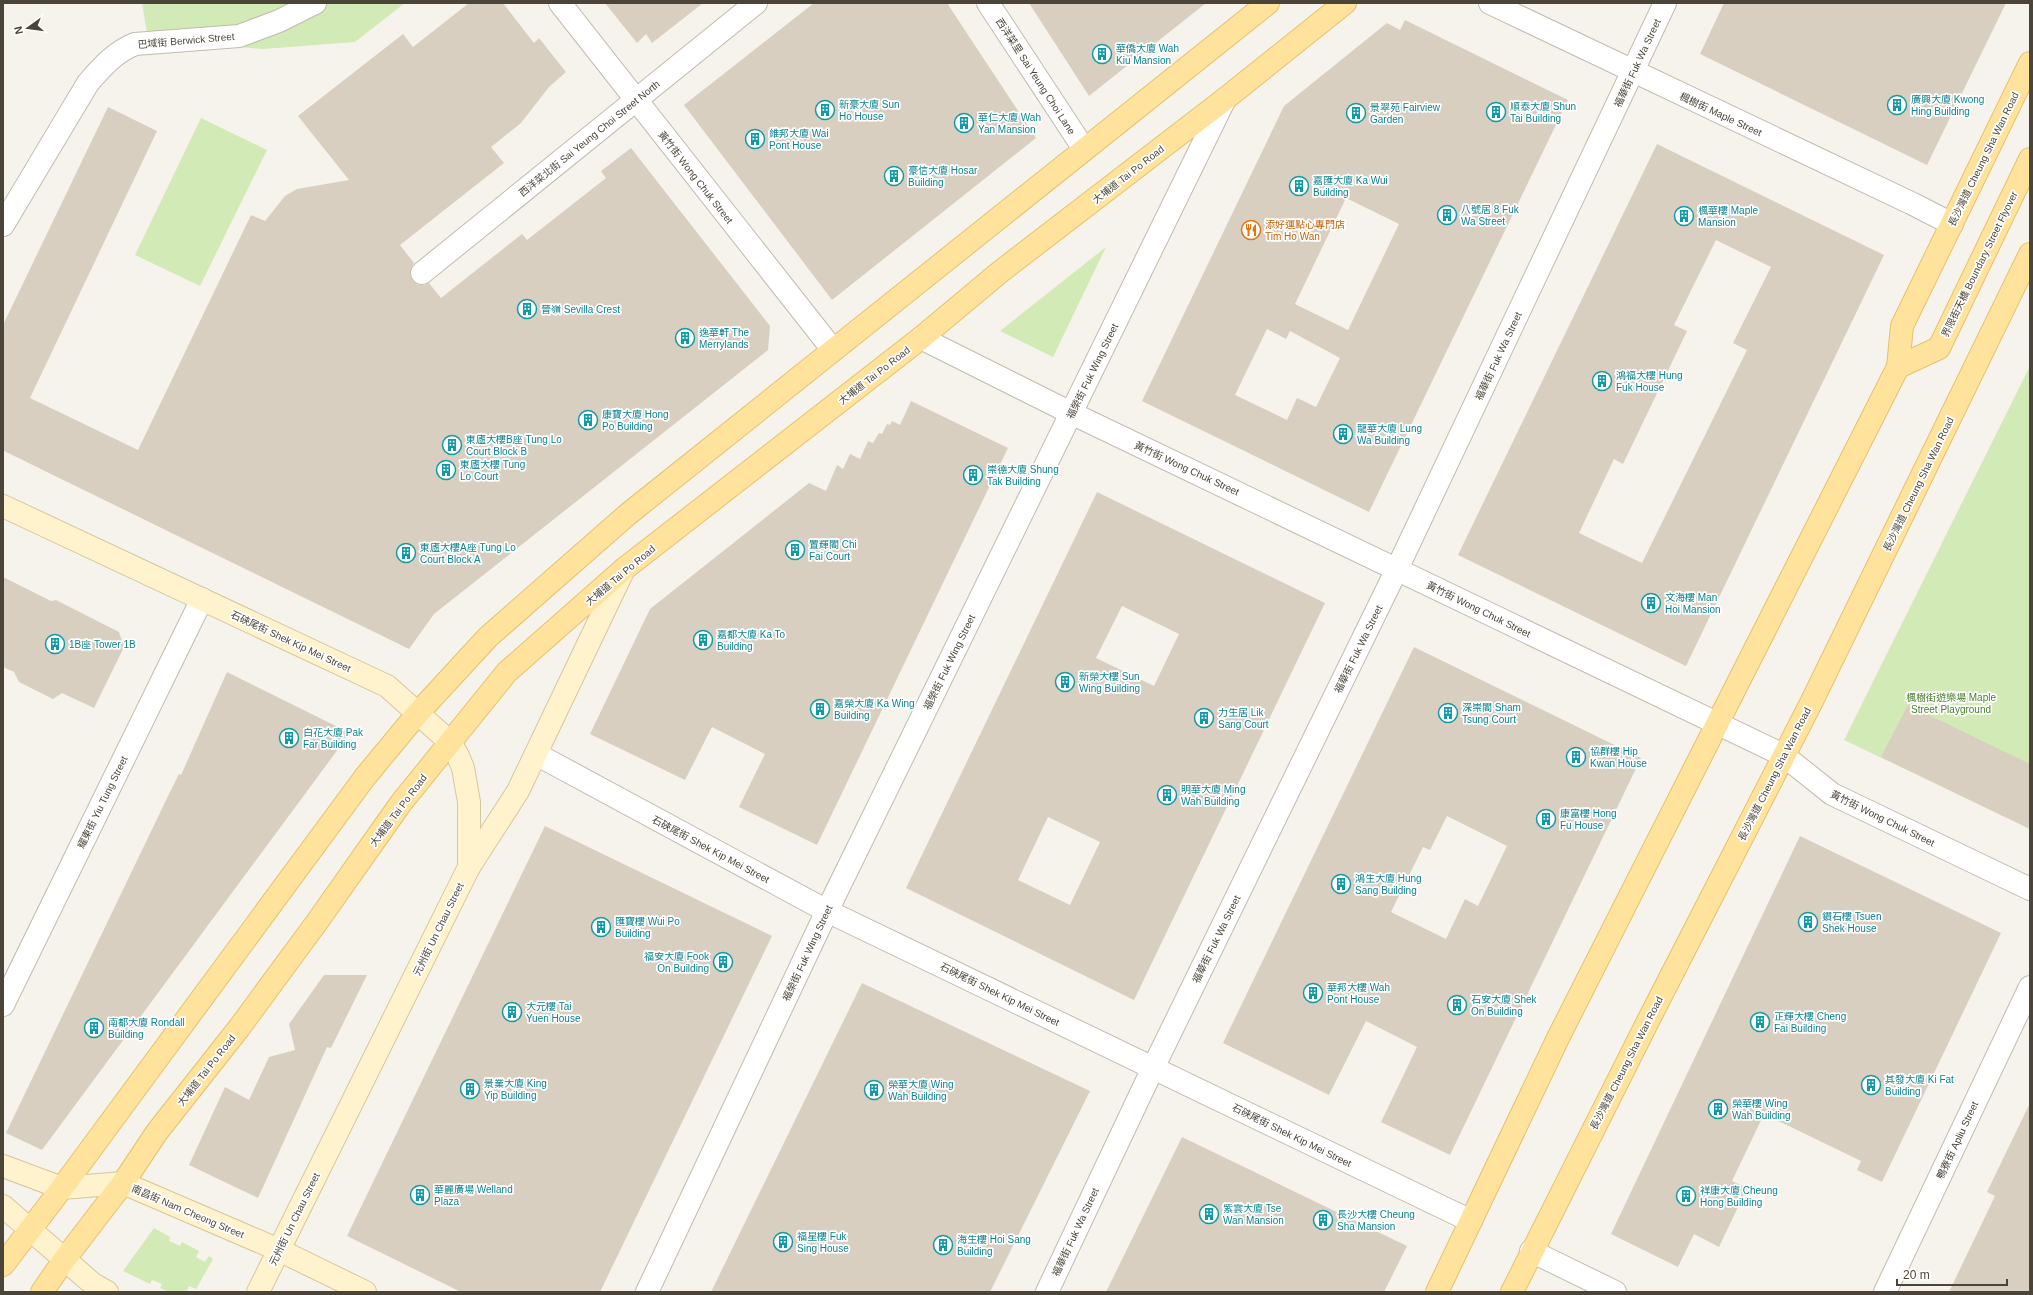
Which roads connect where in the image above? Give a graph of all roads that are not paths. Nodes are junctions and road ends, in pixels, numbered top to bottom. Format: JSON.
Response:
{"nodes":[{"id":1,"x":315,"y":3,"type":"edge"},
{"id":2,"x":560,"y":3,"type":"edge"},
{"id":3,"x":756,"y":3,"type":"edge"},
{"id":4,"x":988,"y":3,"type":"edge"},
{"id":5,"x":1268,"y":3,"type":"edge"},
{"id":6,"x":1345,"y":3,"type":"edge"},
{"id":7,"x":1490,"y":3,"type":"edge"},
{"id":8,"x":1665,"y":3,"type":"edge"},
{"id":9,"x":2030,"y":64,"type":"edge"},
{"id":10,"x":1633,"y":72,"type":"junction"},
{"id":11,"x":1225,"y":99,"type":"junction"},
{"id":12,"x":636,"y":100,"type":"junction"},
{"id":13,"x":1084,"y":150,"type":"junction"},
{"id":14,"x":2030,"y":159,"type":"edge"},
{"id":15,"x":1952,"y":224,"type":"junction"},
{"id":16,"x":3,"y":226,"type":"edge"},
{"id":17,"x":2028,"y":263,"type":"edge"},
{"id":18,"x":422,"y":273,"type":"dead end"},
{"id":19,"x":921,"y":338,"type":"junction"},
{"id":20,"x":833,"y":350,"type":"junction"},
{"id":21,"x":1898,"y":367,"type":"junction"},
{"id":22,"x":1071,"y":413,"type":"junction"},
{"id":23,"x":3,"y":506,"type":"edge"},
{"id":24,"x":624,"y":569,"type":"junction"},
{"id":25,"x":1397,"y":569,"type":"junction"},
{"id":26,"x":202,"y":599,"type":"junction"},
{"id":27,"x":418,"y":713,"type":"junction"},
{"id":28,"x":1716,"y":723,"type":"junction"},
{"id":29,"x":450,"y":742,"type":"junction"},
{"id":30,"x":536,"y":754,"type":"junction"},
{"id":31,"x":1783,"y":755,"type":"junction"},
{"id":32,"x":469,"y":867,"type":"junction"},
{"id":33,"x":2030,"y":889,"type":"edge"},
{"id":34,"x":827,"y":911,"type":"junction"},
{"id":35,"x":2030,"y":987,"type":"edge"},
{"id":36,"x":3,"y":1005,"type":"edge"},
{"id":37,"x":1153,"y":1068,"type":"junction"},
{"id":38,"x":3,"y":1166,"type":"edge"},
{"id":39,"x":123,"y":1183,"type":"junction"},
{"id":40,"x":62,"y":1188,"type":"junction"},
{"id":41,"x":3,"y":1206,"type":"edge"},
{"id":42,"x":1471,"y":1220,"type":"junction"},
{"id":43,"x":30,"y":1229,"type":"junction"},
{"id":44,"x":279,"y":1250,"type":"junction"},
{"id":45,"x":1531,"y":1251,"type":"junction"},
{"id":46,"x":64,"y":1260,"type":"junction"},
{"id":47,"x":3,"y":1265,"type":"edge"},
{"id":48,"x":42,"y":1292,"type":"edge"},
{"id":49,"x":107,"y":1292,"type":"edge"},
{"id":50,"x":258,"y":1292,"type":"edge"},
{"id":51,"x":365,"y":1292,"type":"edge"},
{"id":52,"x":648,"y":1292,"type":"edge"},
{"id":53,"x":1047,"y":1292,"type":"edge"},
{"id":54,"x":1437,"y":1292,"type":"edge"},
{"id":55,"x":1512,"y":1292,"type":"edge"},
{"id":56,"x":1615,"y":1292,"type":"edge"},
{"id":57,"x":1885,"y":1292,"type":"edge"}],
"edges":[{"from":1,"to":16,"type":"street","name":"巴域街 Berwick Street"},
{"from":2,"to":12,"type":"street","name":"黃竹街 Wong Chuk Street"},
{"from":3,"to":12,"type":"street","name":"西洋菜北街 Sai Yeung Choi Street North"},
{"from":4,"to":13,"type":"street","name":"西洋菜里 Sai Yeung Choi Lane"},
{"from":5,"to":13,"type":"main road"},
{"from":6,"to":11,"type":"main road","name":"大埔道 Tai Po Road"},
{"from":7,"to":10,"type":"street","name":"楓樹街 Maple Street"},
{"from":8,"to":10,"type":"street","name":"福華街 Fuk Wa Street"},
{"from":9,"to":15,"type":"main road","name":"長沙灣道 Cheung Sha Wan Road"},
{"from":10,"to":15,"type":"street","name":"楓樹街 Maple Street"},
{"from":10,"to":25,"type":"street","name":"福華街 Fuk Wa Street"},
{"from":11,"to":19,"type":"main road","name":"大埔道 Tai Po Road"},
{"from":11,"to":22,"type":"street","name":"福榮街 Fuk Wing Street"},
{"from":12,"to":18,"type":"street","name":"西洋菜北街 Sai Yeung Choi Street North"},
{"from":12,"to":20,"type":"street","name":"黃竹街 Wong Chuk Street"},
{"from":13,"to":20,"type":"main road"},
{"from":14,"to":21,"type":"main road","name":"界限街天橋 Boundary Street Flyover"},
{"from":15,"to":21,"type":"main road","name":"長沙灣道 Cheung Sha Wan Road"},
{"from":17,"to":31,"type":"main road","name":"長沙灣道 Cheung Sha Wan Road"},
{"from":19,"to":22,"type":"street","name":"黃竹街 Wong Chuk Street"},
{"from":19,"to":24,"type":"main road","name":"大埔道 Tai Po Road"},
{"from":20,"to":27,"type":"main road"},
{"from":21,"to":28,"type":"main road","name":"長沙灣道 Cheung Sha Wan Road"},
{"from":22,"to":25,"type":"street","name":"黃竹街 Wong Chuk Street"},
{"from":22,"to":34,"type":"street","name":"福榮街 Fuk Wing Street"},
{"from":23,"to":26,"type":"main road","name":"石硤尾街 Shek Kip Mei Street"},
{"from":24,"to":29,"type":"main road","name":"大埔道 Tai Po Road"},
{"from":24,"to":30,"type":"main road","name":"元州街 Un Chau Street"},
{"from":25,"to":28,"type":"street","name":"黃竹街 Wong Chuk Street"},
{"from":25,"to":37,"type":"street","name":"福華街 Fuk Wa Street"},
{"from":26,"to":27,"type":"main road","name":"石硤尾街 Shek Kip Mei Street"},
{"from":26,"to":36,"type":"street","name":"耀東街 Yiu Tung Street"},
{"from":27,"to":29,"type":"main road","name":"石硤尾街 Shek Kip Mei Street"},
{"from":27,"to":40,"type":"main road"},
{"from":28,"to":31,"type":"street","name":"黃竹街 Wong Chuk Street"},
{"from":28,"to":42,"type":"main road","name":"長沙灣道 Cheung Sha Wan Road"},
{"from":29,"to":32,"type":"main road","name":"石硤尾街 Shek Kip Mei Street"},
{"from":29,"to":39,"type":"main road","name":"大埔道 Tai Po Road"},
{"from":30,"to":32,"type":"main road","name":"元州街 Un Chau Street"},
{"from":30,"to":34,"type":"street","name":"石硤尾街 Shek Kip Mei Street"},
{"from":31,"to":33,"type":"street","name":"黃竹街 Wong Chuk Street"},
{"from":31,"to":45,"type":"main road","name":"長沙灣道 Cheung Sha Wan Road"},
{"from":32,"to":44,"type":"main road","name":"元州街 Un Chau Street"},
{"from":34,"to":37,"type":"street","name":"石硤尾街 Shek Kip Mei Street"},
{"from":34,"to":52,"type":"street","name":"福榮街 Fuk Wing Street"},
{"from":35,"to":57,"type":"street","name":"鴨寮街 Apliu Street"},
{"from":37,"to":42,"type":"street","name":"石硤尾街 Shek Kip Mei Street"},
{"from":37,"to":53,"type":"street","name":"福華街 Fuk Wa Street"},
{"from":38,"to":40,"type":"main road","name":"南昌街 Nam Cheong Street"},
{"from":39,"to":40,"type":"main road","name":"南昌街 Nam Cheong Street"},
{"from":39,"to":44,"type":"main road","name":"南昌街 Nam Cheong Street"},
{"from":39,"to":46,"type":"main road","name":"大埔道 Tai Po Road"},
{"from":40,"to":43,"type":"main road"},
{"from":41,"to":43,"type":"main road"},
{"from":42,"to":54,"type":"main road","name":"長沙灣道 Cheung Sha Wan Road"},
{"from":43,"to":46,"type":"main road"},
{"from":43,"to":47,"type":"main road"},
{"from":44,"to":50,"type":"main road","name":"元州街 Un Chau Street"},
{"from":44,"to":51,"type":"main road","name":"南昌街 Nam Cheong Street"},
{"from":45,"to":55,"type":"main road","name":"長沙灣道 Cheung Sha Wan Road"},
{"from":45,"to":56,"type":"street"},
{"from":46,"to":48,"type":"main road","name":"大埔道 Tai Po Road"},
{"from":46,"to":49,"type":"main road"}]}
